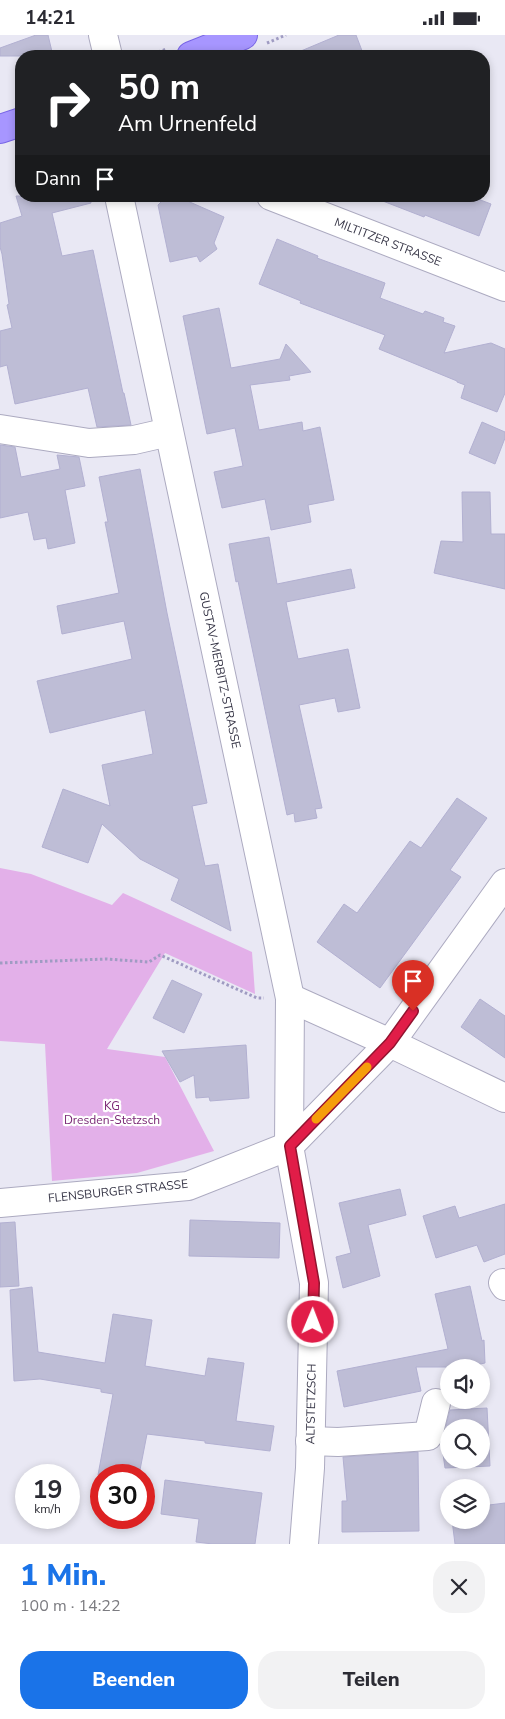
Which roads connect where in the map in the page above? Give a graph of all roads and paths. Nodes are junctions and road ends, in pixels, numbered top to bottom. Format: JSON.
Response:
{"nodes":[{"id":1,"x":103,"y":35,"type":"edge"},
{"id":2,"x":243,"y":35,"type":"edge"},
{"id":3,"x":107,"y":50,"type":"edge"},
{"id":4,"x":206,"y":50,"type":"edge"},
{"id":5,"x":15,"y":124,"type":"edge"},
{"id":6,"x":0,"y":129,"type":"edge"},
{"id":7,"x":120,"y":202,"type":"edge"},
{"id":8,"x":286,"y":202,"type":"edge"},
{"id":9,"x":505,"y":287,"type":"edge"},
{"id":10,"x":0,"y":429,"type":"edge"},
{"id":11,"x":169,"y":433,"type":"junction"},
{"id":12,"x":505,"y":883,"type":"edge"},
{"id":13,"x":0,"y":963,"type":"edge"},
{"id":14,"x":290,"y":998,"type":"junction"},
{"id":15,"x":390,"y":1043,"type":"junction"},
{"id":16,"x":505,"y":1098,"type":"edge"},
{"id":17,"x":290,"y":1146,"type":"junction"},
{"id":18,"x":0,"y":1203,"type":"edge"},
{"id":19,"x":436,"y":1403,"type":"dead end"},
{"id":20,"x":310,"y":1441,"type":"junction"},
{"id":21,"x":304,"y":1544,"type":"edge"}],
"edges":[{"from":1,"to":3,"type":"street"},
{"from":2,"to":4,"type":"main road"},
{"from":5,"to":6,"type":"main road"},
{"from":7,"to":11,"type":"street","name":"GUSTAV-MERBITZ-STRASSE"},
{"from":8,"to":9,"type":"street","name":"MILTITZER STRASSE"},
{"from":10,"to":11,"type":"street"},
{"from":11,"to":14,"type":"street","name":"GUSTAV-MERBITZ-STRASSE"},
{"from":12,"to":15,"type":"street"},
{"from":13,"to":14,"type":"path"},
{"from":14,"to":15,"type":"street"},
{"from":14,"to":17,"type":"street","name":"GUSTAV-MERBITZ-STRASSE"},
{"from":15,"to":16,"type":"street"},
{"from":15,"to":17,"type":"street"},
{"from":17,"to":18,"type":"street","name":"FLENSBURGER STRASSE"},
{"from":17,"to":20,"type":"street","name":"ALTSTETZSCH"},
{"from":19,"to":20,"type":"street"},
{"from":20,"to":21,"type":"street","name":"ALTSTETZSCH"}]}
